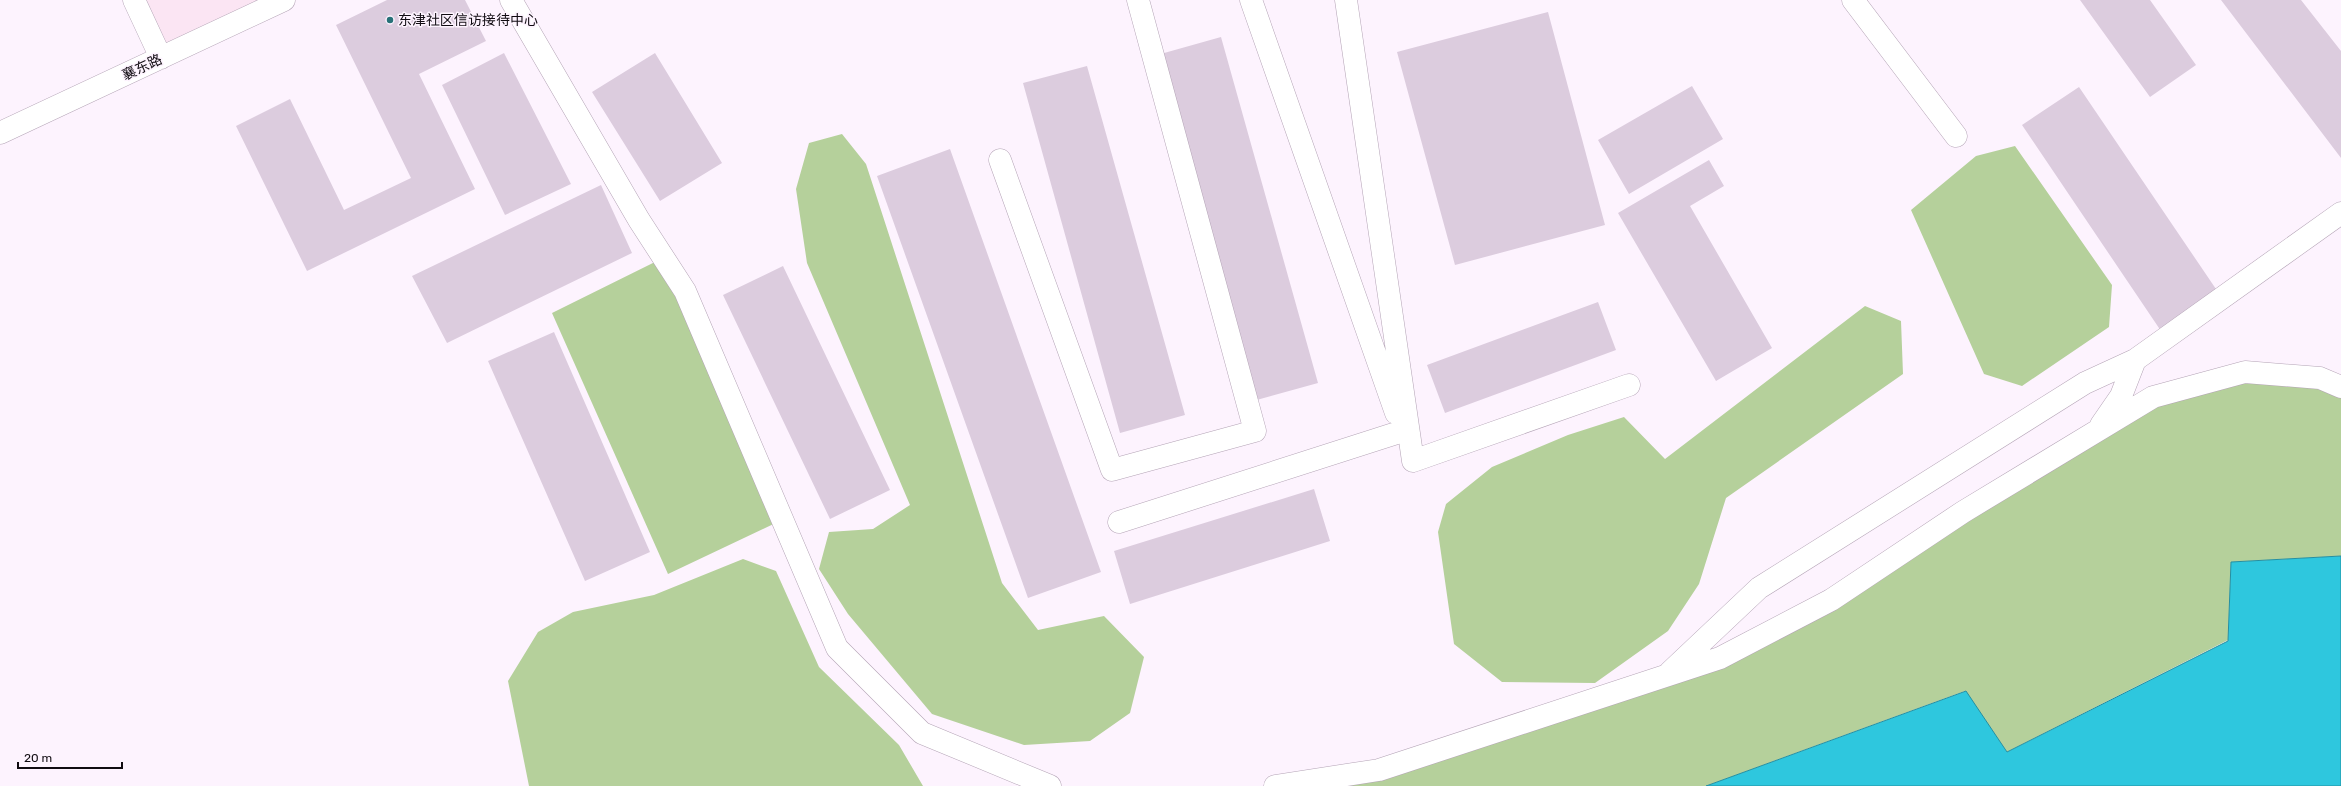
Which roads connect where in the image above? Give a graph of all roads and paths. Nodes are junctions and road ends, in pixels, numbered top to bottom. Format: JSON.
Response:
{"nodes":[{"id":1,"x":134,"y":0,"type":"edge"},
{"id":2,"x":284,"y":0,"type":"edge"},
{"id":3,"x":511,"y":0,"type":"edge"},
{"id":4,"x":1138,"y":0,"type":"edge"},
{"id":5,"x":1251,"y":0,"type":"edge"},
{"id":6,"x":1346,"y":0,"type":"edge"},
{"id":7,"x":1853,"y":0,"type":"edge"},
{"id":8,"x":161,"y":58,"type":"junction"},
{"id":9,"x":0,"y":133,"type":"edge"},
{"id":10,"x":1956,"y":136,"type":"dead end"},
{"id":11,"x":1000,"y":160,"type":"dead end"},
{"id":12,"x":2341,"y":212,"type":"edge"},
{"id":13,"x":2135,"y":360,"type":"junction"},
{"id":14,"x":1629,"y":385,"type":"dead end"},
{"id":15,"x":2341,"y":387,"type":"edge"},
{"id":16,"x":2098,"y":429,"type":"junction"},
{"id":17,"x":1403,"y":431,"type":"junction"},
{"id":18,"x":1413,"y":461,"type":"junction"},
{"id":19,"x":1119,"y":522,"type":"dead end"},
{"id":20,"x":1666,"y":676,"type":"junction"},
{"id":21,"x":1050,"y":786,"type":"edge"},
{"id":22,"x":1276,"y":786,"type":"edge"}],
"edges":[{"from":1,"to":8,"type":"street"},
{"from":2,"to":8,"type":"street","name":"襄东路"},
{"from":3,"to":21,"type":"street"},
{"from":4,"to":11,"type":"street"},
{"from":5,"to":17,"type":"street"},
{"from":6,"to":18,"type":"street"},
{"from":7,"to":10,"type":"street"},
{"from":8,"to":9,"type":"street","name":"襄东路"},
{"from":12,"to":13,"type":"street"},
{"from":13,"to":16,"type":"street"},
{"from":13,"to":20,"type":"street"},
{"from":14,"to":18,"type":"street"},
{"from":15,"to":16,"type":"street"},
{"from":16,"to":20,"type":"street"},
{"from":17,"to":18,"type":"street"},
{"from":17,"to":19,"type":"street"},
{"from":20,"to":22,"type":"street"}]}
